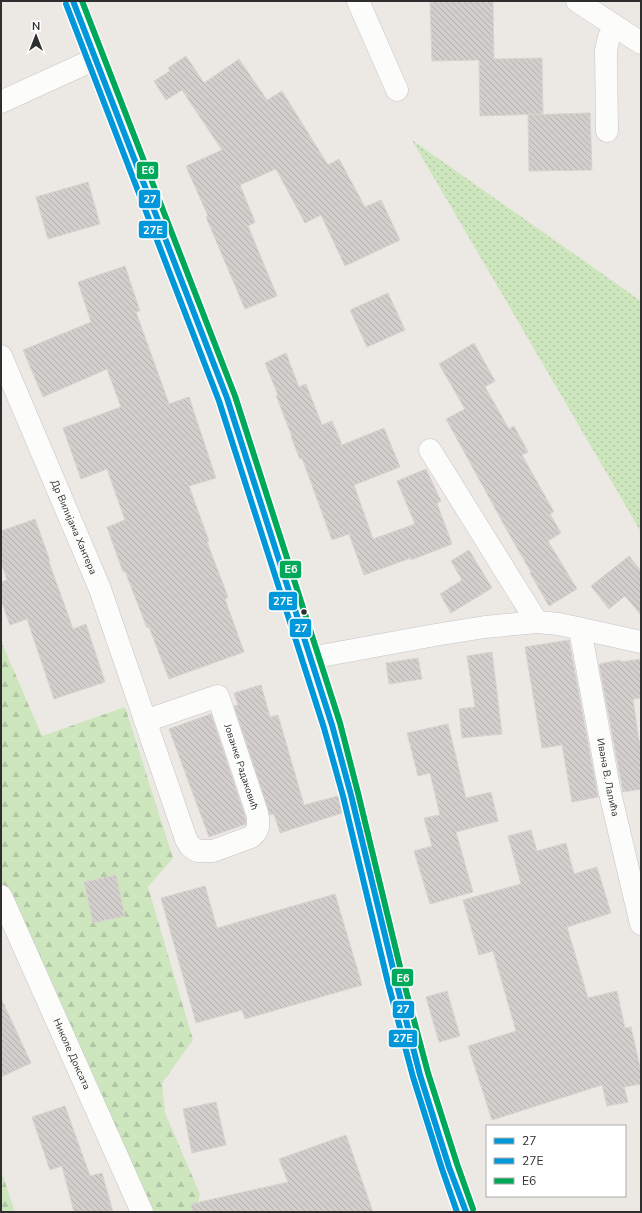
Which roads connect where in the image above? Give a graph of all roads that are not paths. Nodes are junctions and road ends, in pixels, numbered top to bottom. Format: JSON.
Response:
{"nodes":[{"id":1,"x":73,"y":1,"type":"edge"},
{"id":2,"x":358,"y":1,"type":"edge"},
{"id":3,"x":577,"y":1,"type":"edge"},
{"id":4,"x":616,"y":27,"type":"junction"},
{"id":5,"x":641,"y":43,"type":"edge"},
{"id":6,"x":95,"y":59,"type":"junction"},
{"id":7,"x":397,"y":90,"type":"dead end"},
{"id":8,"x":1,"y":102,"type":"edge"},
{"id":9,"x":607,"y":131,"type":"dead end"},
{"id":10,"x":1,"y":356,"type":"edge"},
{"id":11,"x":430,"y":450,"type":"dead end"},
{"id":12,"x":537,"y":622,"type":"junction"},
{"id":13,"x":580,"y":629,"type":"junction"},
{"id":14,"x":641,"y":642,"type":"edge"},
{"id":15,"x":310,"y":658,"type":"junction"},
{"id":16,"x":142,"y":711,"type":"junction"},
{"id":17,"x":1,"y":896,"type":"edge"},
{"id":18,"x":641,"y":924,"type":"edge"},
{"id":19,"x":142,"y":1212,"type":"edge"},
{"id":20,"x":466,"y":1212,"type":"edge"}],
"edges":[{"from":1,"to":6,"type":"main road"},
{"from":2,"to":7,"type":"street"},
{"from":3,"to":4,"type":"street"},
{"from":4,"to":5,"type":"street"},
{"from":4,"to":9,"type":"street"},
{"from":6,"to":8,"type":"street"},
{"from":6,"to":15,"type":"main road"},
{"from":10,"to":16,"type":"street","name":"Др Вилијама Хантера"},
{"from":11,"to":12,"type":"street"},
{"from":12,"to":13,"type":"street"},
{"from":12,"to":15,"type":"street"},
{"from":13,"to":14,"type":"street"},
{"from":13,"to":18,"type":"street","name":"Ивана В. Лалића"},
{"from":15,"to":20,"type":"main road"},
{"from":16,"to":16,"type":"street","name":"Јованке Радаковић"},
{"from":17,"to":19,"type":"street","name":"Николе Доксата"}]}
